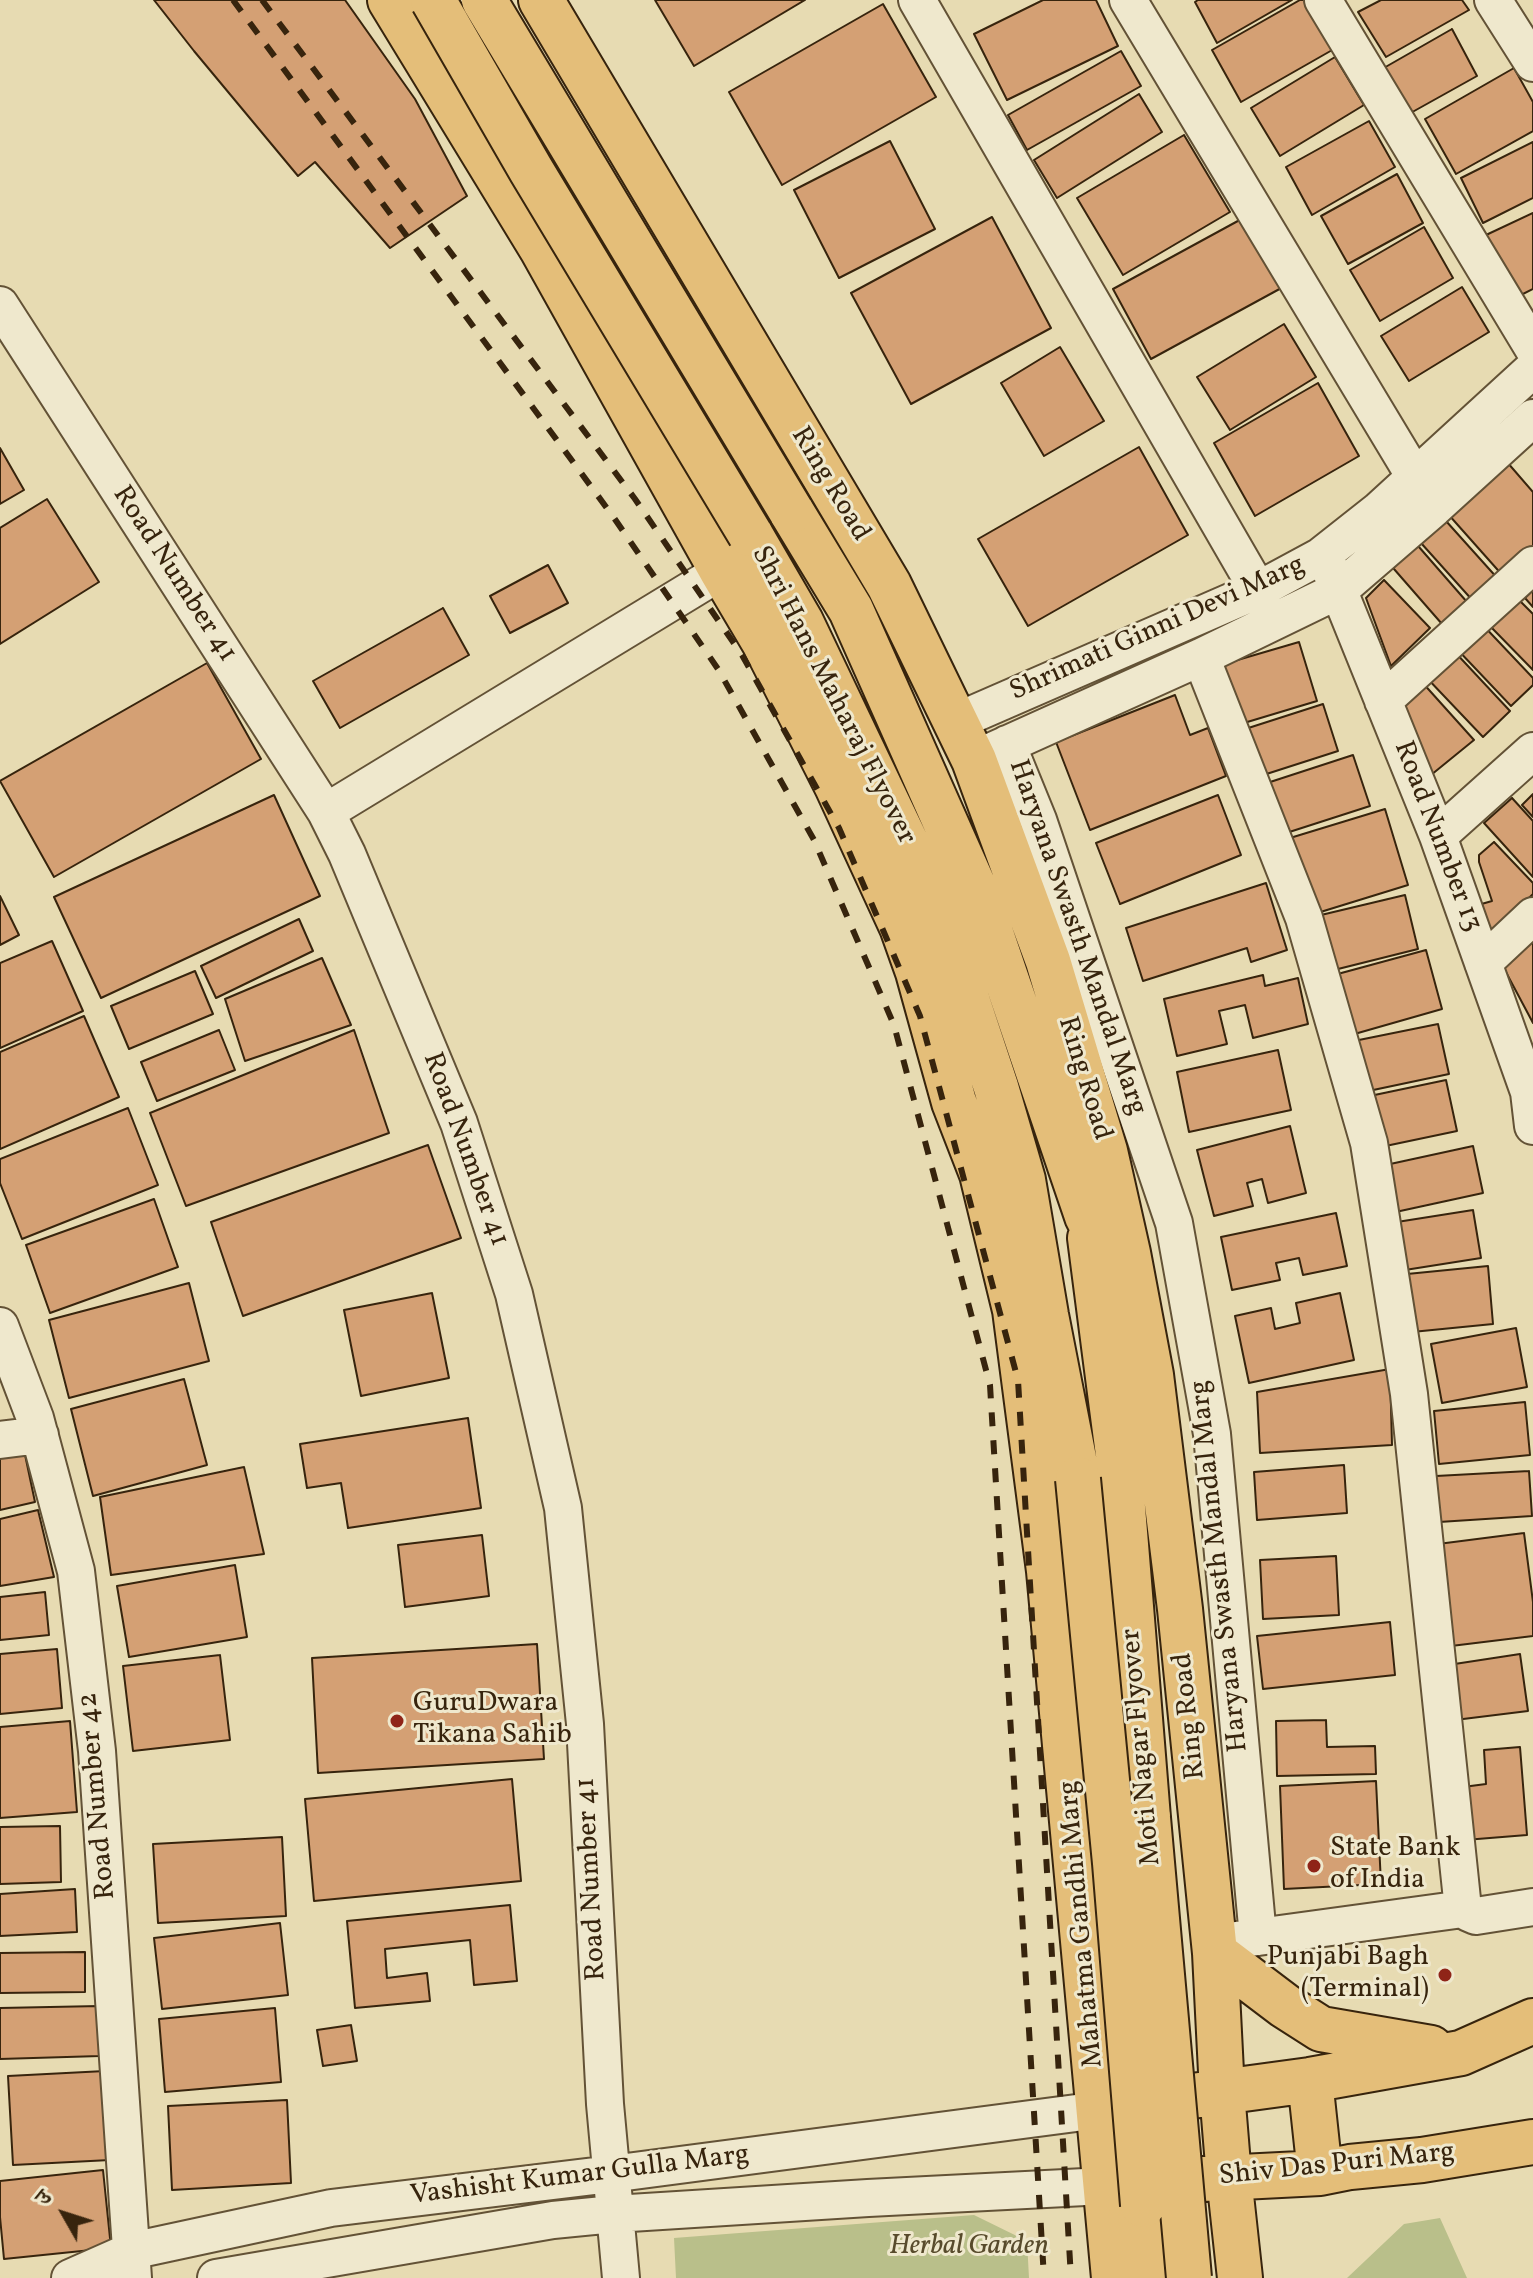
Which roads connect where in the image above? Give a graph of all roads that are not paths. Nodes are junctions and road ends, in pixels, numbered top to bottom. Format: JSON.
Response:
{"nodes":[{"id":1,"x":390,"y":0,"type":"edge"},
{"id":2,"x":433,"y":0,"type":"edge"},
{"id":3,"x":484,"y":0,"type":"edge"},
{"id":4,"x":917,"y":0,"type":"edge"},
{"id":5,"x":1128,"y":0,"type":"edge"},
{"id":6,"x":1323,"y":0,"type":"edge"},
{"id":7,"x":1493,"y":0,"type":"edge"},
{"id":8,"x":546,"y":8,"type":"edge"},
{"id":9,"x":1533,"y":63,"type":"edge"},
{"id":10,"x":444,"y":90,"type":"junction"},
{"id":11,"x":0,"y":305,"type":"edge"},
{"id":12,"x":1533,"y":348,"type":"edge"},
{"id":13,"x":1533,"y":369,"type":"edge"},
{"id":14,"x":1533,"y":418,"type":"edge"},
{"id":15,"x":1415,"y":477,"type":"junction"},
{"id":16,"x":1323,"y":553,"type":"junction"},
{"id":17,"x":1533,"y":565,"type":"edge"},
{"id":18,"x":722,"y":571,"type":"junction"},
{"id":19,"x":1258,"y":590,"type":"junction"},
{"id":20,"x":1339,"y":590,"type":"junction"},
{"id":21,"x":1201,"y":657,"type":"junction"},
{"id":22,"x":1383,"y":701,"type":"junction"},
{"id":23,"x":979,"y":742,"type":"junction"},
{"id":24,"x":1533,"y":751,"type":"edge"},
{"id":25,"x":326,"y":812,"type":"junction"},
{"id":26,"x":1438,"y":836,"type":"junction"},
{"id":27,"x":1533,"y":916,"type":"edge"},
{"id":28,"x":1483,"y":963,"type":"junction"},
{"id":29,"x":918,"y":972,"type":"junction"},
{"id":30,"x":1532,"y":1102,"type":"edge"},
{"id":31,"x":1023,"y":1180,"type":"junction"},
{"id":32,"x":1087,"y":1216,"type":"junction"},
{"id":33,"x":0,"y":1326,"type":"edge"},
{"id":34,"x":1151,"y":1375,"type":"junction"},
{"id":35,"x":40,"y":1435,"type":"junction"},
{"id":36,"x":0,"y":1440,"type":"edge"},
{"id":37,"x":1205,"y":1850,"type":"junction"},
{"id":38,"x":1077,"y":1858,"type":"junction"},
{"id":39,"x":1533,"y":1907,"type":"edge"},
{"id":40,"x":1463,"y":1909,"type":"junction"},
{"id":41,"x":1258,"y":1937,"type":"junction"},
{"id":42,"x":1215,"y":1948,"type":"junction"},
{"id":43,"x":1533,"y":2021,"type":"edge"},
{"id":44,"x":1461,"y":2053,"type":"junction"},
{"id":45,"x":1310,"y":2080,"type":"junction"},
{"id":46,"x":1222,"y":2092,"type":"junction"},
{"id":47,"x":1099,"y":2110,"type":"junction"},
{"id":48,"x":1533,"y":2142,"type":"edge"},
{"id":49,"x":1320,"y":2173,"type":"junction"},
{"id":50,"x":611,"y":2174,"type":"junction"},
{"id":51,"x":1229,"y":2177,"type":"junction"},
{"id":52,"x":1123,"y":2186,"type":"junction"},
{"id":53,"x":331,"y":2208,"type":"junction"},
{"id":54,"x":614,"y":2214,"type":"junction"},
{"id":55,"x":132,"y":2264,"type":"edge"},
{"id":56,"x":339,"y":2267,"type":"edge"},
{"id":57,"x":70,"y":2278,"type":"edge"},
{"id":58,"x":216,"y":2278,"type":"edge"},
{"id":59,"x":621,"y":2278,"type":"edge"},
{"id":60,"x":1114,"y":2278,"type":"edge"},
{"id":61,"x":1153,"y":2278,"type":"edge"},
{"id":62,"x":1189,"y":2278,"type":"edge"},
{"id":63,"x":1240,"y":2278,"type":"edge"}],
"edges":[{"from":1,"to":10,"type":"main road"},
{"from":2,"to":31,"type":"main road","name":"Shri Hans Maharaj Flyover","bridge":true},
{"from":3,"to":32,"type":"main road","name":"Shri Hans Maharaj Flyover","bridge":true},
{"from":4,"to":19,"type":"street"},
{"from":5,"to":15,"type":"street"},
{"from":6,"to":12,"type":"street"},
{"from":7,"to":9,"type":"street"},
{"from":8,"to":10,"type":"main road"},
{"from":8,"to":23,"type":"main road","name":"Ring Road"},
{"from":10,"to":18,"type":"main road"},
{"from":11,"to":25,"type":"street","name":"Road Number 41"},
{"from":13,"to":15,"type":"street","name":"Shrimati Ginni Devi Marg"},
{"from":14,"to":20,"type":"street","name":"Shrimati Ginni Devi Marg"},
{"from":15,"to":16,"type":"street","name":"Shrimati Ginni Devi Marg"},
{"from":16,"to":19,"type":"street","name":"Shrimati Ginni Devi Marg"},
{"from":16,"to":20,"type":"street","name":"Road Number 13"},
{"from":17,"to":22,"type":"street"},
{"from":18,"to":25,"type":"street"},
{"from":18,"to":29,"type":"main road"},
{"from":19,"to":23,"type":"street","name":"Shrimati Ginni Devi Marg"},
{"from":20,"to":21,"type":"street","name":"Shrimati Ginni Devi Marg"},
{"from":20,"to":22,"type":"street","name":"Road Number 13"},
{"from":21,"to":23,"type":"street","name":"Shrimati Ginni Devi Marg"},
{"from":21,"to":40,"type":"street"},
{"from":22,"to":26,"type":"street","name":"Road Number 13"},
{"from":23,"to":34,"type":"main road","name":"Ring Road"},
{"from":23,"to":41,"type":"street","name":"Haryana Swasth Mandal Marg"},
{"from":24,"to":26,"type":"street"},
{"from":25,"to":50,"type":"street","name":"Road Number 41"},
{"from":26,"to":28,"type":"street","name":"Road Number 13"},
{"from":27,"to":28,"type":"street"},
{"from":28,"to":30,"type":"street","name":"Road Number 13"},
{"from":29,"to":31,"type":"main road"},
{"from":29,"to":38,"type":"main road","name":"Mahatma Gandhi Marg"},
{"from":31,"to":61,"type":"main road","name":"Shri Hans Maharaj Flyover","bridge":true},
{"from":32,"to":34,"type":"main road"},
{"from":32,"to":62,"type":"main road","name":"Moti Nagar Flyover","bridge":true},
{"from":33,"to":35,"type":"street","name":"Road Number 42"},
{"from":34,"to":37,"type":"main road","name":"Ring Road"},
{"from":35,"to":36,"type":"street"},
{"from":35,"to":55,"type":"street","name":"Road Number 42"},
{"from":37,"to":38,"type":"main road"},
{"from":37,"to":42,"type":"main road","name":"Ring Road"},
{"from":38,"to":47,"type":"main road","name":"Mahatma Gandhi Marg"},
{"from":39,"to":40,"type":"street"},
{"from":40,"to":41,"type":"street"},
{"from":41,"to":42,"type":"street"},
{"from":42,"to":44,"type":"main road"},
{"from":42,"to":46,"type":"main road","name":"Ring Road"},
{"from":43,"to":44,"type":"main road"},
{"from":44,"to":45,"type":"main road"},
{"from":45,"to":46,"type":"main road"},
{"from":45,"to":49,"type":"main road"},
{"from":46,"to":47,"type":"main road"},
{"from":46,"to":51,"type":"main road","name":"Ring Road"},
{"from":47,"to":50,"type":"street","name":"Vashisht Kumar Gulla Marg"},
{"from":47,"to":52,"type":"main road","name":"Mahatma Gandhi Marg"},
{"from":48,"to":49,"type":"main road","name":"Shiv Das Puri Marg"},
{"from":49,"to":51,"type":"main road","name":"Shiv Das Puri Marg"},
{"from":50,"to":53,"type":"street","name":"Vashisht Kumar Gulla Marg"},
{"from":50,"to":54,"type":"street","name":"Road Number 41"},
{"from":51,"to":52,"type":"main road","name":"Shiv Das Puri Marg"},
{"from":51,"to":63,"type":"main road","name":"Ring Road"},
{"from":52,"to":54,"type":"street","name":"Vashisht Kumar Gulla Marg"},
{"from":52,"to":60,"type":"main road","name":"Mahatma Gandhi Marg"},
{"from":53,"to":55,"type":"street","name":"Vashisht Kumar Gulla Marg"},
{"from":53,"to":56,"type":"street"},
{"from":54,"to":56,"type":"street","name":"Vashisht Kumar Gulla Marg"},
{"from":54,"to":59,"type":"street","name":"Road Number 41"},
{"from":55,"to":57,"type":"street","name":"Vashisht Kumar Gulla Marg"},
{"from":56,"to":58,"type":"street","name":"Vashisht Kumar Gulla Marg"}]}
